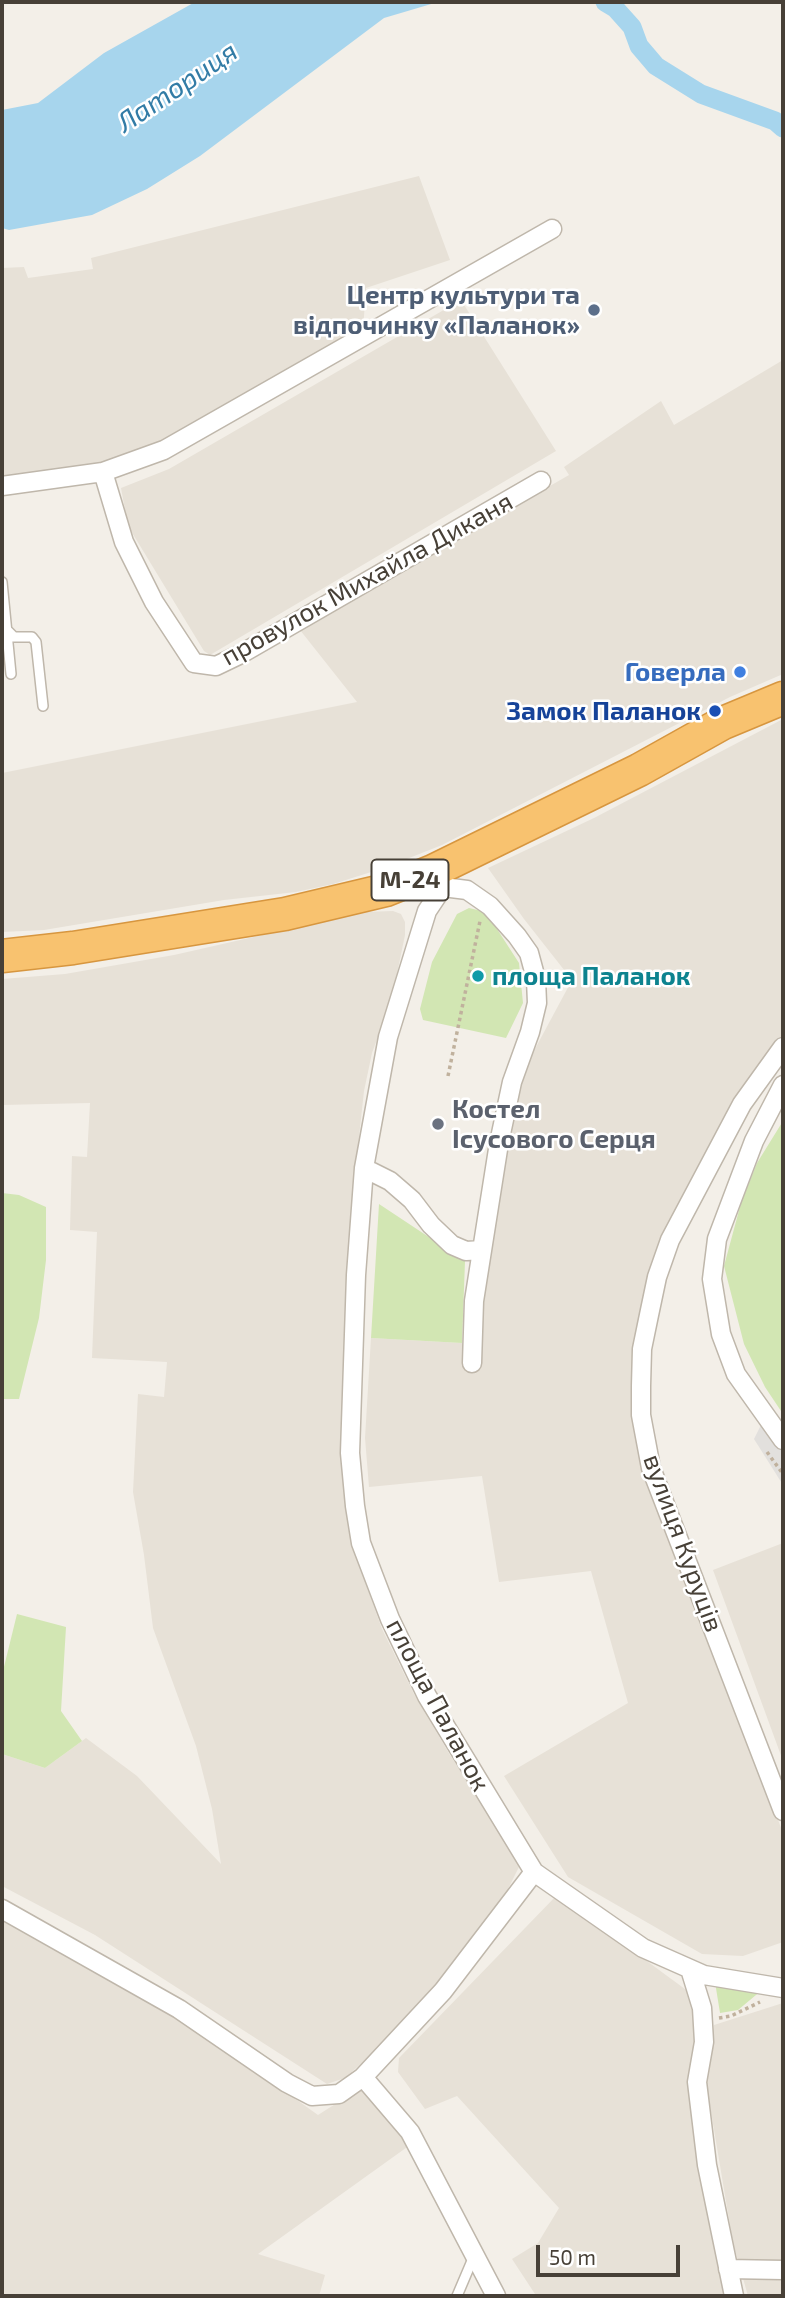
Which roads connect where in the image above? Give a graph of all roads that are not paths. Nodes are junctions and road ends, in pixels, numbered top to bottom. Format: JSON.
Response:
{"nodes":[{"id":1,"x":552,"y":229,"type":"dead end"},
{"id":2,"x":103,"y":472,"type":"junction"},
{"id":3,"x":541,"y":481,"type":"dead end"},
{"id":4,"x":2,"y":486,"type":"edge"},
{"id":5,"x":2,"y":582,"type":"edge"},
{"id":6,"x":6,"y":628,"type":"junction"},
{"id":7,"x":11,"y":674,"type":"dead end"},
{"id":8,"x":783,"y":698,"type":"edge"},
{"id":9,"x":43,"y":706,"type":"dead end"},
{"id":10,"x":438,"y":879,"type":"junction"},
{"id":11,"x":2,"y":956,"type":"edge"},
{"id":12,"x":783,"y":1047,"type":"edge"},
{"id":13,"x":783,"y":1085,"type":"edge"},
{"id":14,"x":364,"y":1168,"type":"junction"},
{"id":15,"x":482,"y":1250,"type":"junction"},
{"id":16,"x":472,"y":1363,"type":"dead end"},
{"id":17,"x":783,"y":1440,"type":"edge"},
{"id":18,"x":783,"y":1811,"type":"edge"},
{"id":19,"x":534,"y":1872,"type":"junction"},
{"id":20,"x":2,"y":1909,"type":"edge"},
{"id":21,"x":690,"y":1969,"type":"junction"},
{"id":22,"x":783,"y":1988,"type":"edge"},
{"id":23,"x":363,"y":2077,"type":"junction"},
{"id":24,"x":474,"y":2255,"type":"junction"},
{"id":25,"x":728,"y":2269,"type":"junction"},
{"id":26,"x":783,"y":2270,"type":"edge"},
{"id":27,"x":457,"y":2296,"type":"edge"},
{"id":28,"x":496,"y":2296,"type":"edge"},
{"id":29,"x":734,"y":2296,"type":"edge"}],
"edges":[{"from":1,"to":2,"type":"street"},
{"from":2,"to":3,"type":"street","name":"провулок Михайла Диканя"},
{"from":2,"to":4,"type":"street"},
{"from":5,"to":6,"type":"lane"},
{"from":6,"to":7,"type":"lane"},
{"from":6,"to":9,"type":"lane"},
{"from":8,"to":10,"type":"highway","number":"М-24"},
{"from":10,"to":11,"type":"highway","number":"М-24"},
{"from":10,"to":14,"type":"street","name":"площа Паланок"},
{"from":10,"to":15,"type":"street"},
{"from":12,"to":18,"type":"street","name":"вулиця Куруців"},
{"from":13,"to":17,"type":"street"},
{"from":14,"to":15,"type":"street"},
{"from":14,"to":19,"type":"street","name":"площа Паланок"},
{"from":15,"to":16,"type":"street"},
{"from":19,"to":21,"type":"street","name":"площа Паланок"},
{"from":19,"to":23,"type":"street"},
{"from":20,"to":23,"type":"street"},
{"from":21,"to":22,"type":"street","name":"площа Паланок"},
{"from":21,"to":25,"type":"street"},
{"from":23,"to":24,"type":"street"},
{"from":24,"to":27,"type":"lane"},
{"from":24,"to":28,"type":"street"},
{"from":25,"to":26,"type":"street"},
{"from":25,"to":29,"type":"street"}]}
